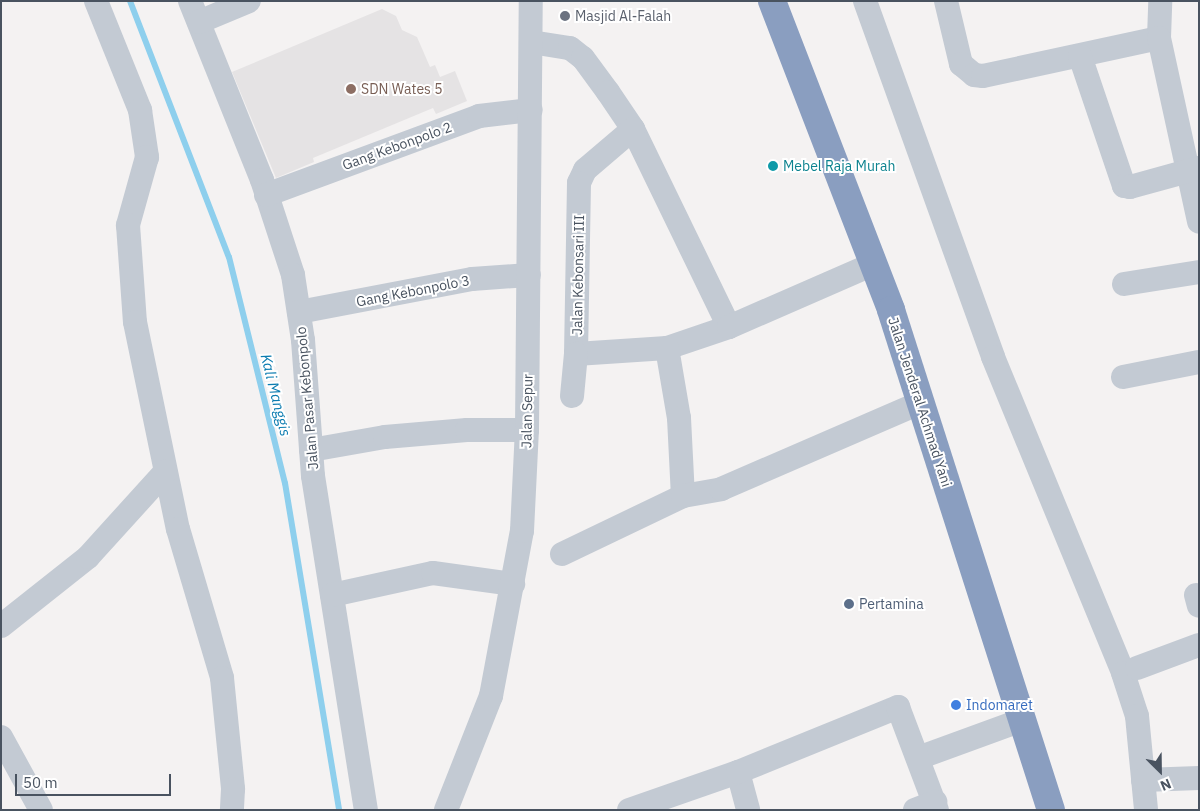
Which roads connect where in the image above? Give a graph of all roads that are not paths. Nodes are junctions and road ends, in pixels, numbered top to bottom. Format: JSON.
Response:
{"nodes":[{"id":1,"x":96,"y":1,"type":"edge"},
{"id":2,"x":249,"y":1,"type":"edge"},
{"id":3,"x":531,"y":1,"type":"edge"},
{"id":4,"x":772,"y":1,"type":"edge"},
{"id":5,"x":865,"y":1,"type":"edge"},
{"id":6,"x":946,"y":1,"type":"edge"},
{"id":7,"x":1160,"y":1,"type":"edge"},
{"id":8,"x":195,"y":12,"type":"edge"},
{"id":9,"x":1159,"y":38,"type":"junction"},
{"id":10,"x":531,"y":42,"type":"junction"},
{"id":11,"x":1080,"y":56,"type":"junction"},
{"id":12,"x":531,"y":110,"type":"junction"},
{"id":13,"x":632,"y":129,"type":"junction"},
{"id":14,"x":1193,"y":169,"type":"edge"},
{"id":15,"x":266,"y":195,"type":"junction"},
{"id":16,"x":1199,"y":222,"type":"edge"},
{"id":17,"x":873,"y":264,"type":"junction"},
{"id":18,"x":1199,"y":272,"type":"edge"},
{"id":19,"x":529,"y":275,"type":"junction"},
{"id":20,"x":1124,"y":284,"type":"dead end"},
{"id":21,"x":299,"y":312,"type":"junction"},
{"id":22,"x":729,"y":327,"type":"junction"},
{"id":23,"x":667,"y":348,"type":"junction"},
{"id":24,"x":576,"y":354,"type":"junction"},
{"id":25,"x":1199,"y":362,"type":"edge"},
{"id":26,"x":1124,"y":376,"type":"dead end"},
{"id":27,"x":572,"y":396,"type":"dead end"},
{"id":28,"x":920,"y":402,"type":"junction"},
{"id":29,"x":527,"y":430,"type":"junction"},
{"id":30,"x":311,"y":450,"type":"junction"},
{"id":31,"x":164,"y":472,"type":"junction"},
{"id":32,"x":683,"y":496,"type":"junction"},
{"id":33,"x":562,"y":554,"type":"dead end"},
{"id":34,"x":513,"y":584,"type":"junction"},
{"id":35,"x":332,"y":595,"type":"junction"},
{"id":36,"x":1,"y":626,"type":"edge"},
{"id":37,"x":1199,"y":645,"type":"edge"},
{"id":38,"x":1137,"y":668,"type":"dead end"},
{"id":39,"x":1022,"y":720,"type":"junction"},
{"id":40,"x":1,"y":737,"type":"edge"},
{"id":41,"x":918,"y":758,"type":"junction"},
{"id":42,"x":738,"y":772,"type":"junction"},
{"id":43,"x":1199,"y":778,"type":"edge"},
{"id":44,"x":1144,"y":780,"type":"junction"},
{"id":45,"x":929,"y":807,"type":"edge"},
{"id":46,"x":42,"y":810,"type":"edge"},
{"id":47,"x":232,"y":810,"type":"edge"},
{"id":48,"x":366,"y":810,"type":"edge"},
{"id":49,"x":446,"y":810,"type":"edge"},
{"id":50,"x":629,"y":810,"type":"edge"},
{"id":51,"x":748,"y":810,"type":"edge"},
{"id":52,"x":1051,"y":810,"type":"edge"},
{"id":53,"x":1146,"y":810,"type":"edge"}],
"edges":[{"from":1,"to":31,"type":"street"},
{"from":2,"to":8,"type":"street"},
{"from":3,"to":10,"type":"street","name":"Jalan Sepur"},
{"from":4,"to":17,"type":"highway","name":"Jalan Jenderal Achmad Yani"},
{"from":5,"to":44,"type":"street"},
{"from":6,"to":11,"type":"street"},
{"from":7,"to":9,"type":"street"},
{"from":8,"to":15,"type":"street","name":"Jalan Pasar Kebonpolo"},
{"from":9,"to":11,"type":"street"},
{"from":9,"to":14,"type":"street"},
{"from":10,"to":12,"type":"street","name":"Jalan Sepur"},
{"from":10,"to":13,"type":"street"},
{"from":11,"to":14,"type":"street"},
{"from":12,"to":15,"type":"street","name":"Gang Kebonpolo 2"},
{"from":12,"to":19,"type":"street","name":"Jalan Sepur"},
{"from":13,"to":22,"type":"street"},
{"from":13,"to":24,"type":"street","name":"Jalan Kebonsari III"},
{"from":14,"to":16,"type":"street"},
{"from":15,"to":21,"type":"street","name":"Jalan Pasar Kebonpolo"},
{"from":17,"to":22,"type":"street","name":"Jalan Kebonsari III"},
{"from":17,"to":28,"type":"highway","name":"Jalan Jenderal Achmad Yani"},
{"from":18,"to":20,"type":"street"},
{"from":19,"to":21,"type":"street","name":"Gang Kebonpolo 3"},
{"from":19,"to":29,"type":"street","name":"Jalan Sepur"},
{"from":21,"to":30,"type":"street","name":"Jalan Pasar Kebonpolo"},
{"from":22,"to":23,"type":"street","name":"Jalan Kebonsari III"},
{"from":23,"to":24,"type":"street","name":"Jalan Kebonsari III"},
{"from":23,"to":32,"type":"street"},
{"from":24,"to":27,"type":"street"},
{"from":25,"to":26,"type":"street"},
{"from":28,"to":32,"type":"street"},
{"from":28,"to":39,"type":"highway","name":"Jalan Jenderal Achmad Yani"},
{"from":29,"to":30,"type":"street"},
{"from":29,"to":34,"type":"street","name":"Jalan Sepur"},
{"from":30,"to":35,"type":"street","name":"Jalan Pasar Kebonpolo"},
{"from":31,"to":36,"type":"street"},
{"from":31,"to":47,"type":"street"},
{"from":32,"to":33,"type":"street"},
{"from":34,"to":35,"type":"street"},
{"from":34,"to":49,"type":"street","name":"Jalan Sepur"},
{"from":35,"to":48,"type":"street","name":"Jalan Pasar Kebonpolo"},
{"from":37,"to":38,"type":"street"},
{"from":39,"to":41,"type":"street"},
{"from":39,"to":52,"type":"highway","name":"Jalan Jenderal Achmad Yani"},
{"from":40,"to":46,"type":"street"},
{"from":41,"to":42,"type":"street"},
{"from":41,"to":45,"type":"street"},
{"from":42,"to":50,"type":"street"},
{"from":42,"to":51,"type":"street"},
{"from":43,"to":44,"type":"street"},
{"from":44,"to":53,"type":"street"}]}
